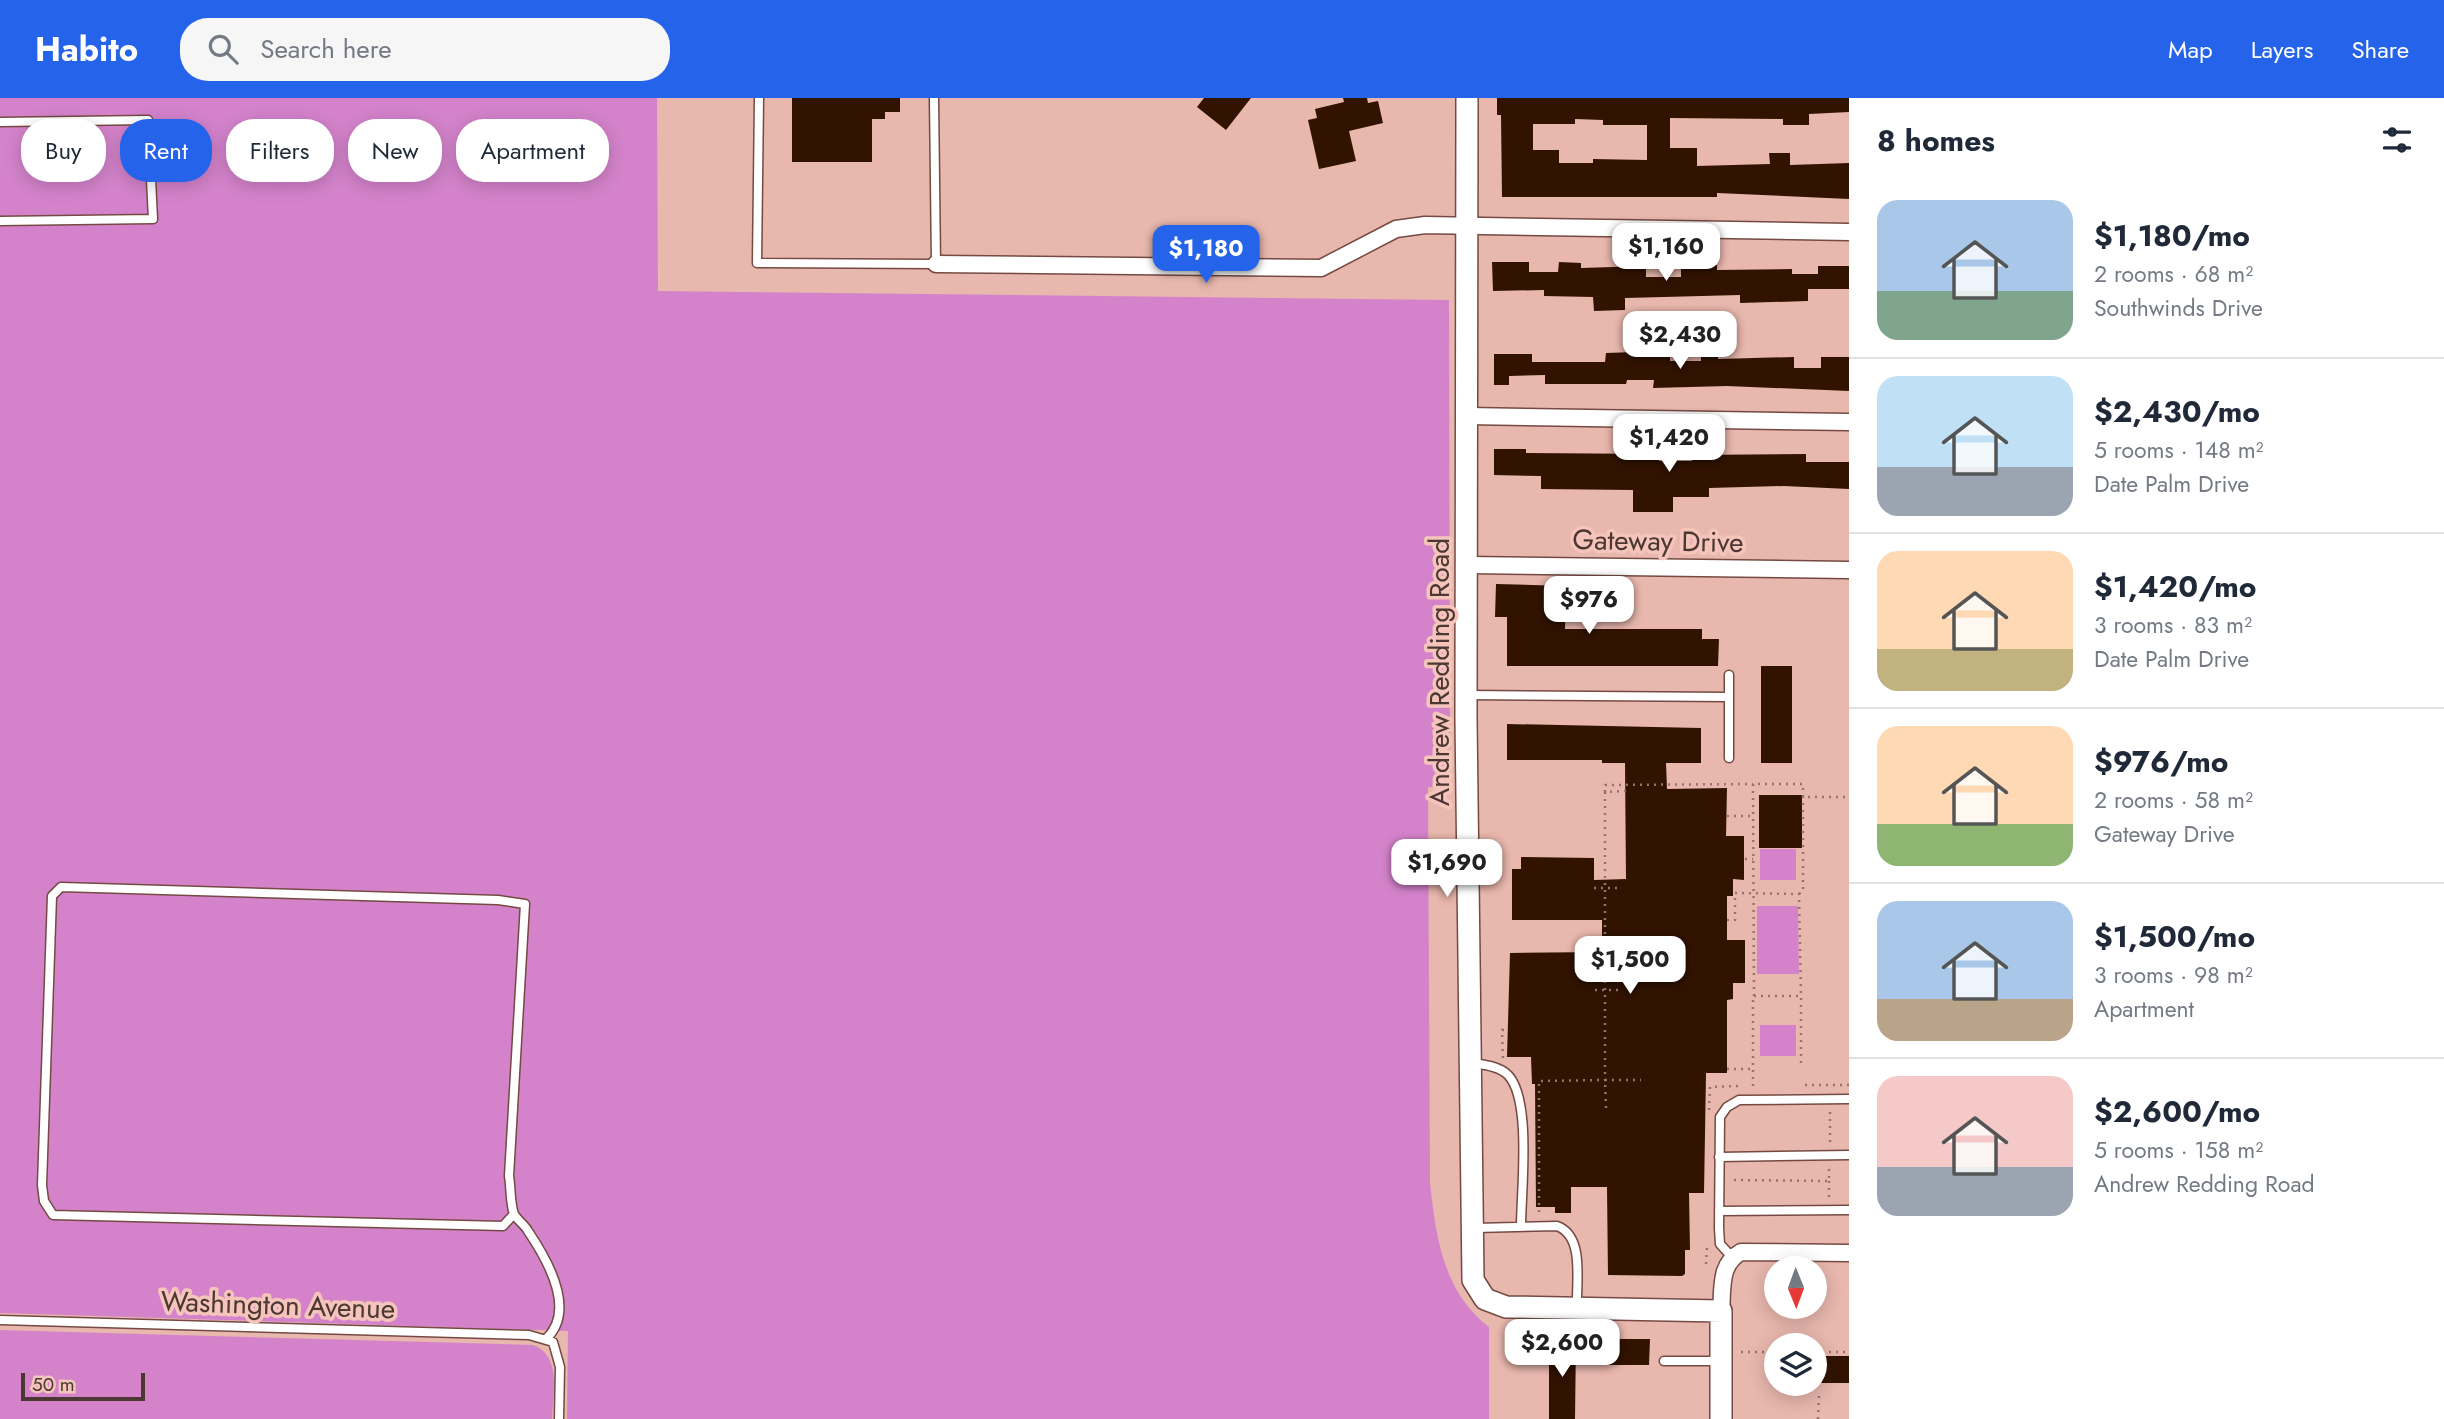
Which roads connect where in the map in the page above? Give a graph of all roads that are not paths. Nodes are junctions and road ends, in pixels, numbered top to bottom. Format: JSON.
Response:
{"nodes":[{"id":1,"x":759,"y":98,"type":"edge"},
{"id":2,"x":934,"y":98,"type":"edge"},
{"id":3,"x":1467,"y":98,"type":"edge"},
{"id":4,"x":0,"y":122,"type":"edge"},
{"id":5,"x":0,"y":221,"type":"edge"},
{"id":6,"x":1467,"y":226,"type":"junction"},
{"id":7,"x":1849,"y":232,"type":"edge"},
{"id":8,"x":936,"y":264,"type":"junction"},
{"id":9,"x":1467,"y":416,"type":"junction"},
{"id":10,"x":1849,"y":422,"type":"edge"},
{"id":11,"x":1467,"y":565,"type":"junction"},
{"id":12,"x":1849,"y":570,"type":"edge"},
{"id":13,"x":1729,"y":675,"type":"dead end"},
{"id":14,"x":1466,"y":695,"type":"junction"},
{"id":15,"x":1729,"y":697,"type":"junction"},
{"id":16,"x":1729,"y":758,"type":"dead end"},
{"id":17,"x":1470,"y":1063,"type":"junction"},
{"id":18,"x":1849,"y":1099,"type":"edge"},
{"id":19,"x":1849,"y":1155,"type":"edge"},
{"id":20,"x":1719,"y":1157,"type":"junction"},
{"id":21,"x":1849,"y":1210,"type":"edge"},
{"id":22,"x":1719,"y":1211,"type":"junction"},
{"id":23,"x":514,"y":1214,"type":"junction"},
{"id":24,"x":1521,"y":1226,"type":"junction"},
{"id":25,"x":1472,"y":1228,"type":"junction"},
{"id":26,"x":1849,"y":1253,"type":"edge"},
{"id":27,"x":1732,"y":1257,"type":"junction"},
{"id":28,"x":1577,"y":1308,"type":"junction"},
{"id":29,"x":1721,"y":1311,"type":"junction"},
{"id":30,"x":0,"y":1320,"type":"edge"},
{"id":31,"x":550,"y":1340,"type":"junction"},
{"id":32,"x":1730,"y":1357,"type":"junction"},
{"id":33,"x":1664,"y":1361,"type":"dead end"},
{"id":34,"x":559,"y":1419,"type":"edge"},
{"id":35,"x":1721,"y":1419,"type":"edge"}],
"edges":[{"from":1,"to":8,"type":"lane"},
{"from":2,"to":8,"type":"lane"},
{"from":3,"to":6,"type":"street","name":"Andrew Redding Road"},
{"from":4,"to":5,"type":"lane"},
{"from":6,"to":7,"type":"street"},
{"from":6,"to":8,"type":"street"},
{"from":6,"to":9,"type":"street","name":"Andrew Redding Road"},
{"from":9,"to":10,"type":"street"},
{"from":9,"to":11,"type":"street","name":"Andrew Redding Road"},
{"from":11,"to":12,"type":"street","name":"Gateway Drive"},
{"from":11,"to":14,"type":"street","name":"Andrew Redding Road"},
{"from":13,"to":15,"type":"lane"},
{"from":14,"to":15,"type":"lane"},
{"from":14,"to":17,"type":"street","name":"Andrew Redding Road"},
{"from":15,"to":16,"type":"lane"},
{"from":17,"to":24,"type":"lane"},
{"from":17,"to":25,"type":"street","name":"Andrew Redding Road"},
{"from":18,"to":20,"type":"lane"},
{"from":19,"to":20,"type":"lane"},
{"from":20,"to":22,"type":"lane"},
{"from":21,"to":22,"type":"lane"},
{"from":22,"to":27,"type":"lane"},
{"from":23,"to":23,"type":"lane"},
{"from":23,"to":31,"type":"lane"},
{"from":24,"to":25,"type":"lane"},
{"from":24,"to":28,"type":"lane"},
{"from":25,"to":28,"type":"street","name":"Andrew Redding Road"},
{"from":26,"to":27,"type":"street"},
{"from":27,"to":29,"type":"street"},
{"from":28,"to":29,"type":"street","name":"Andrew Redding Road"},
{"from":29,"to":32,"type":"street"},
{"from":30,"to":31,"type":"lane","name":"Washington Avenue"},
{"from":31,"to":34,"type":"lane"},
{"from":32,"to":33,"type":"lane"},
{"from":32,"to":35,"type":"street"}]}
